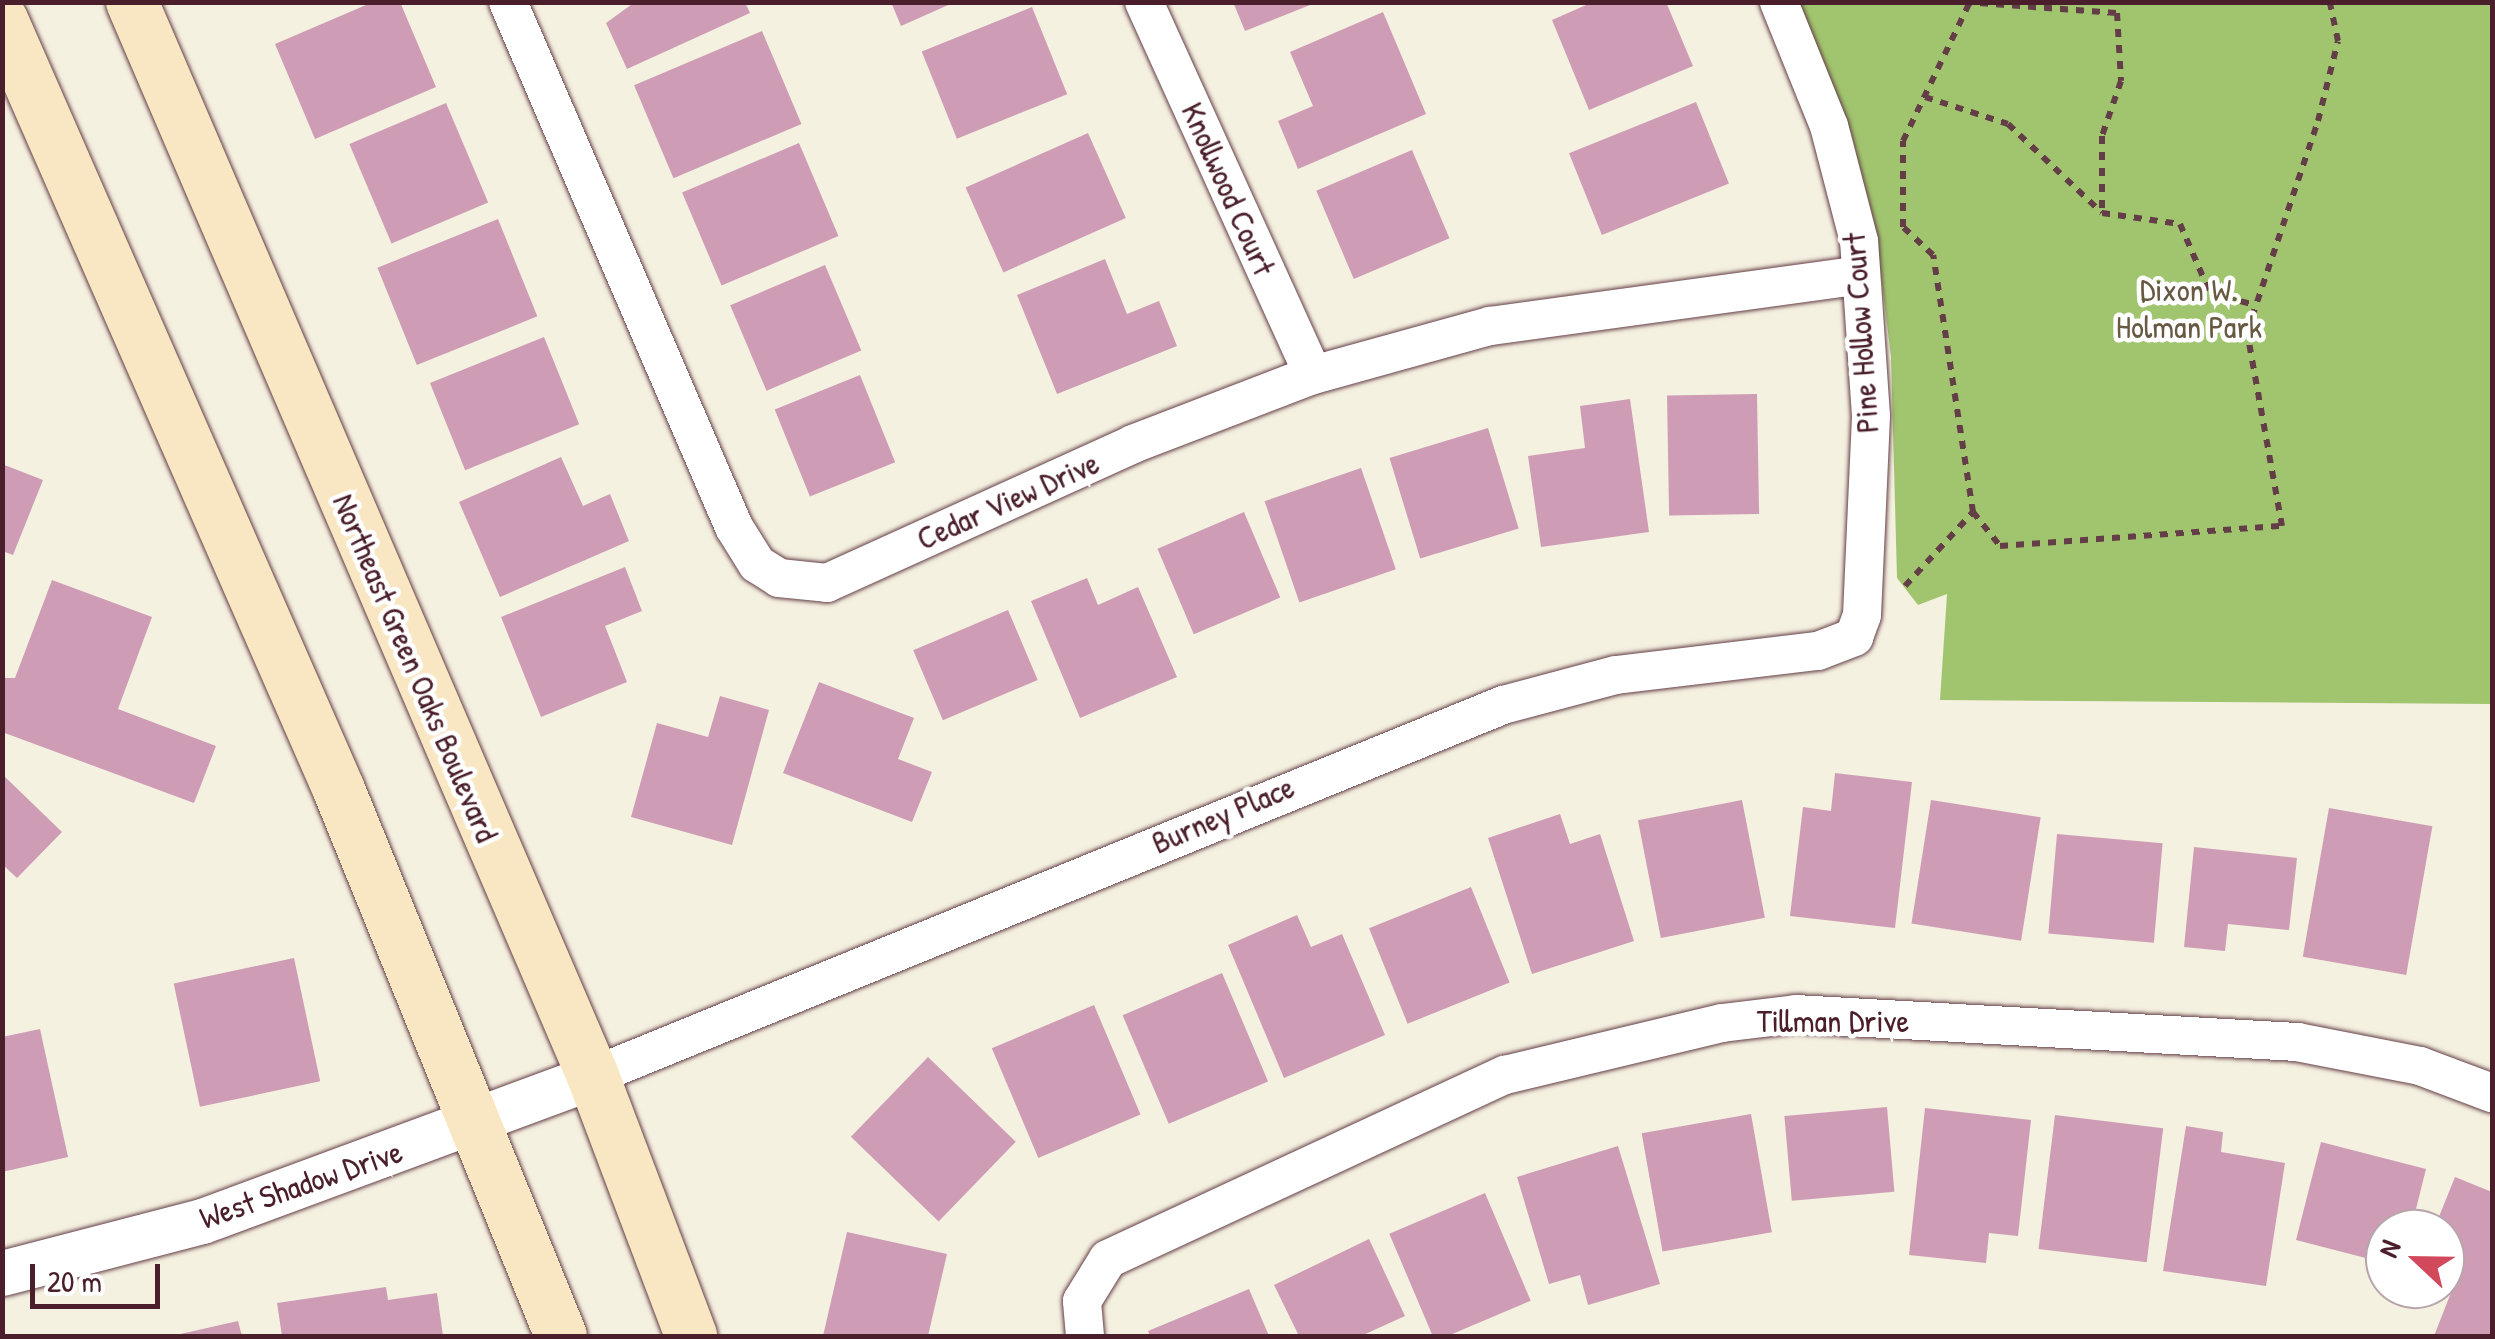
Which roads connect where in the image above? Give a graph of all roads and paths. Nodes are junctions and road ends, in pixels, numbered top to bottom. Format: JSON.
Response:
{"nodes":[{"id":1,"x":132,"y":2,"type":"edge"},
{"id":2,"x":508,"y":2,"type":"edge"},
{"id":3,"x":1144,"y":2,"type":"edge"},
{"id":4,"x":1779,"y":2,"type":"edge"},
{"id":5,"x":2330,"y":2,"type":"edge"},
{"id":6,"x":1967,"y":3,"type":"edge"},
{"id":7,"x":2,"y":20,"type":"edge"},
{"id":8,"x":1925,"y":96,"type":"junction"},
{"id":9,"x":2102,"y":213,"type":"junction"},
{"id":10,"x":1861,"y":275,"type":"junction"},
{"id":11,"x":2254,"y":305,"type":"junction"},
{"id":12,"x":1313,"y":376,"type":"junction"},
{"id":13,"x":1973,"y":512,"type":"junction"},
{"id":14,"x":1900,"y":590,"type":"dead end"},
{"id":15,"x":1862,"y":615,"type":"joint"},
{"id":16,"x":592,"y":1076,"type":"junction"},
{"id":17,"x":2492,"y":1093,"type":"edge"},
{"id":18,"x":473,"y":1125,"type":"junction"},
{"id":19,"x":2,"y":1273,"type":"edge"},
{"id":20,"x":562,"y":1336,"type":"edge"},
{"id":21,"x":691,"y":1336,"type":"edge"},
{"id":22,"x":1086,"y":1336,"type":"edge"}],
"edges":[{"from":1,"to":16,"type":"main road","name":"Northeast Green Oaks Boulevard"},
{"from":2,"to":12,"type":"street","name":"Cedar View Drive"},
{"from":3,"to":12,"type":"street","name":"Knollwood Court"},
{"from":4,"to":10,"type":"street","name":"Pine Hollow Court"},
{"from":5,"to":11,"type":"path"},
{"from":6,"to":8,"type":"path"},
{"from":6,"to":9,"type":"path"},
{"from":7,"to":18,"type":"main road"},
{"from":8,"to":9,"type":"path"},
{"from":8,"to":13,"type":"path"},
{"from":9,"to":11,"type":"path"},
{"from":10,"to":12,"type":"street","name":"Cedar View Drive"},
{"from":10,"to":15,"type":"street","name":"Pine Hollow Court"},
{"from":11,"to":13,"type":"path"},
{"from":13,"to":14,"type":"path"},
{"from":15,"to":16,"type":"street","name":"Burney Place"},
{"from":16,"to":18,"type":"street","name":"West Shadow Drive"},
{"from":16,"to":21,"type":"main road","name":"Northeast Green Oaks Boulevard"},
{"from":17,"to":22,"type":"street","name":"Tillman Drive"},
{"from":18,"to":19,"type":"street","name":"West Shadow Drive"},
{"from":18,"to":20,"type":"main road"}]}
